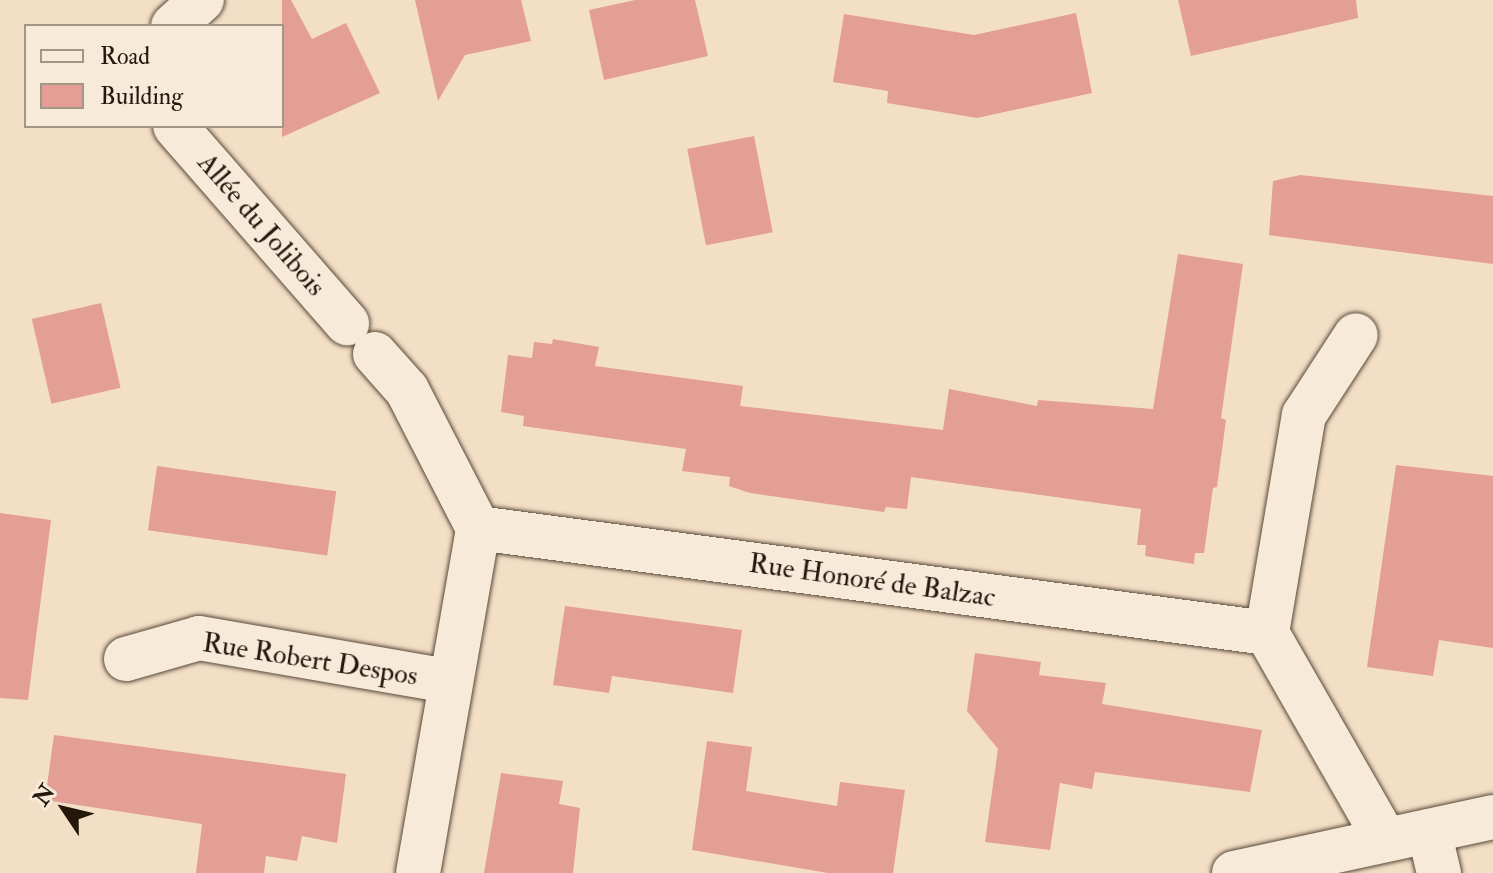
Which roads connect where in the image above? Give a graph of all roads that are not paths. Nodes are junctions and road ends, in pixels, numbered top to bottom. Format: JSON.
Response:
{"nodes":[{"id":1,"x":202,"y":0,"type":"edge"},
{"id":2,"x":175,"y":24,"type":"edge"},
{"id":3,"x":177,"y":128,"type":"edge"},
{"id":4,"x":1356,"y":335,"type":"dead end"},
{"id":5,"x":478,"y":528,"type":"junction"},
{"id":6,"x":1267,"y":633,"type":"junction"},
{"id":7,"x":126,"y":659,"type":"dead end"},
{"id":8,"x":447,"y":681,"type":"junction"},
{"id":9,"x":1493,"y":817,"type":"edge"},
{"id":10,"x":1429,"y":831,"type":"junction"},
{"id":11,"x":1385,"y":839,"type":"junction"},
{"id":12,"x":418,"y":873,"type":"edge"},
{"id":13,"x":1234,"y":873,"type":"edge"},
{"id":14,"x":1439,"y":873,"type":"edge"}],
"edges":[{"from":1,"to":2,"type":"street"},
{"from":3,"to":5,"type":"street","name":"Allée du Jolibois"},
{"from":4,"to":6,"type":"street"},
{"from":5,"to":6,"type":"street","name":"Rue Honoré de Balzac"},
{"from":5,"to":8,"type":"street","name":"Rue Robert Despos"},
{"from":6,"to":11,"type":"street"},
{"from":7,"to":8,"type":"street","name":"Rue Robert Despos"},
{"from":8,"to":12,"type":"street","name":"Rue Robert Despos"},
{"from":9,"to":10,"type":"street"},
{"from":10,"to":11,"type":"street"},
{"from":10,"to":14,"type":"street"},
{"from":11,"to":13,"type":"street"}]}
